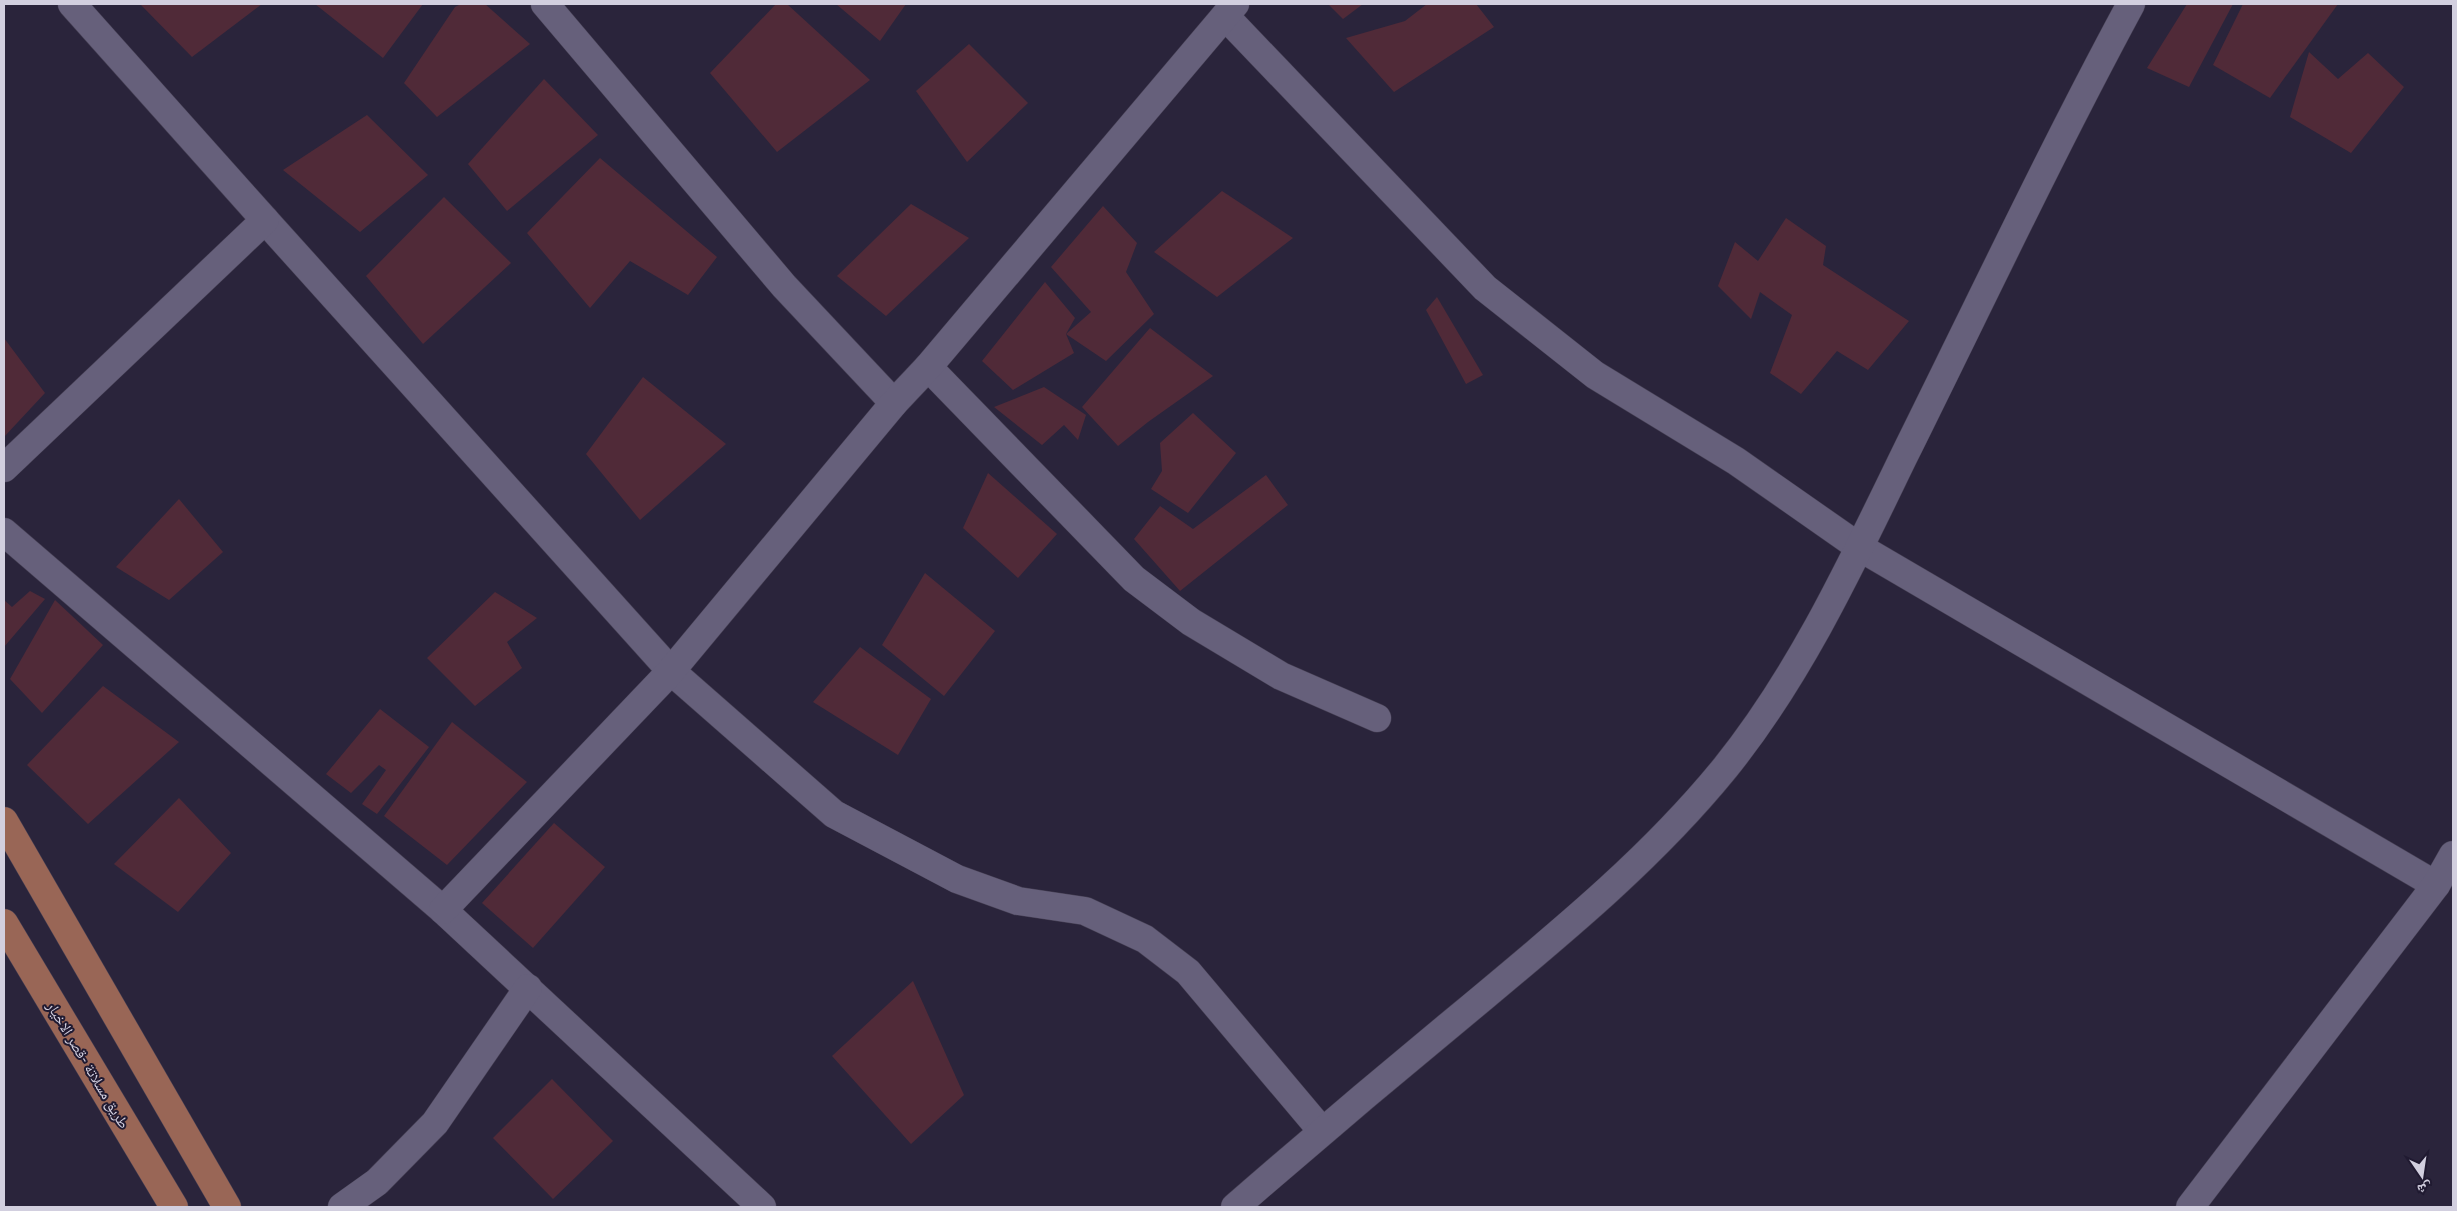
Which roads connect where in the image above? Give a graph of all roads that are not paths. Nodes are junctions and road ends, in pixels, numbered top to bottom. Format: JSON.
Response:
{"nodes":[{"id":1,"x":72,"y":4,"type":"edge"},
{"id":2,"x":545,"y":4,"type":"edge"},
{"id":3,"x":2131,"y":4,"type":"edge"},
{"id":4,"x":1230,"y":10,"type":"edge"},
{"id":5,"x":265,"y":220,"type":"junction"},
{"id":6,"x":928,"y":367,"type":"junction"},
{"id":7,"x":894,"y":403,"type":"junction"},
{"id":8,"x":4,"y":468,"type":"edge"},
{"id":9,"x":4,"y":532,"type":"edge"},
{"id":10,"x":1859,"y":547,"type":"junction"},
{"id":11,"x":671,"y":671,"type":"junction"},
{"id":12,"x":1377,"y":718,"type":"dead end"},
{"id":13,"x":4,"y":821,"type":"edge"},
{"id":14,"x":2453,"y":855,"type":"edge"},
{"id":15,"x":2436,"y":885,"type":"junction"},
{"id":16,"x":443,"y":910,"type":"junction"},
{"id":17,"x":4,"y":923,"type":"edge"},
{"id":18,"x":528,"y":988,"type":"junction"},
{"id":19,"x":1322,"y":1131,"type":"junction"},
{"id":20,"x":174,"y":1207,"type":"edge"},
{"id":21,"x":227,"y":1207,"type":"edge"},
{"id":22,"x":342,"y":1207,"type":"edge"},
{"id":23,"x":762,"y":1207,"type":"edge"},
{"id":24,"x":1235,"y":1207,"type":"edge"},
{"id":25,"x":2190,"y":1207,"type":"edge"}],
"edges":[{"from":1,"to":5,"type":"street"},
{"from":2,"to":7,"type":"street"},
{"from":3,"to":10,"type":"street"},
{"from":4,"to":6,"type":"street"},
{"from":4,"to":10,"type":"street"},
{"from":5,"to":8,"type":"street"},
{"from":5,"to":11,"type":"street"},
{"from":6,"to":7,"type":"street"},
{"from":6,"to":12,"type":"street"},
{"from":7,"to":11,"type":"street"},
{"from":9,"to":16,"type":"street"},
{"from":10,"to":15,"type":"street"},
{"from":10,"to":19,"type":"street"},
{"from":11,"to":16,"type":"street"},
{"from":11,"to":19,"type":"street"},
{"from":13,"to":21,"type":"main road"},
{"from":14,"to":15,"type":"street"},
{"from":15,"to":25,"type":"street"},
{"from":16,"to":18,"type":"street"},
{"from":17,"to":20,"type":"main road","name":"طريق مسلاتة -قصر الاخيار"},
{"from":18,"to":22,"type":"street"},
{"from":18,"to":23,"type":"street"},
{"from":19,"to":24,"type":"street"}]}
